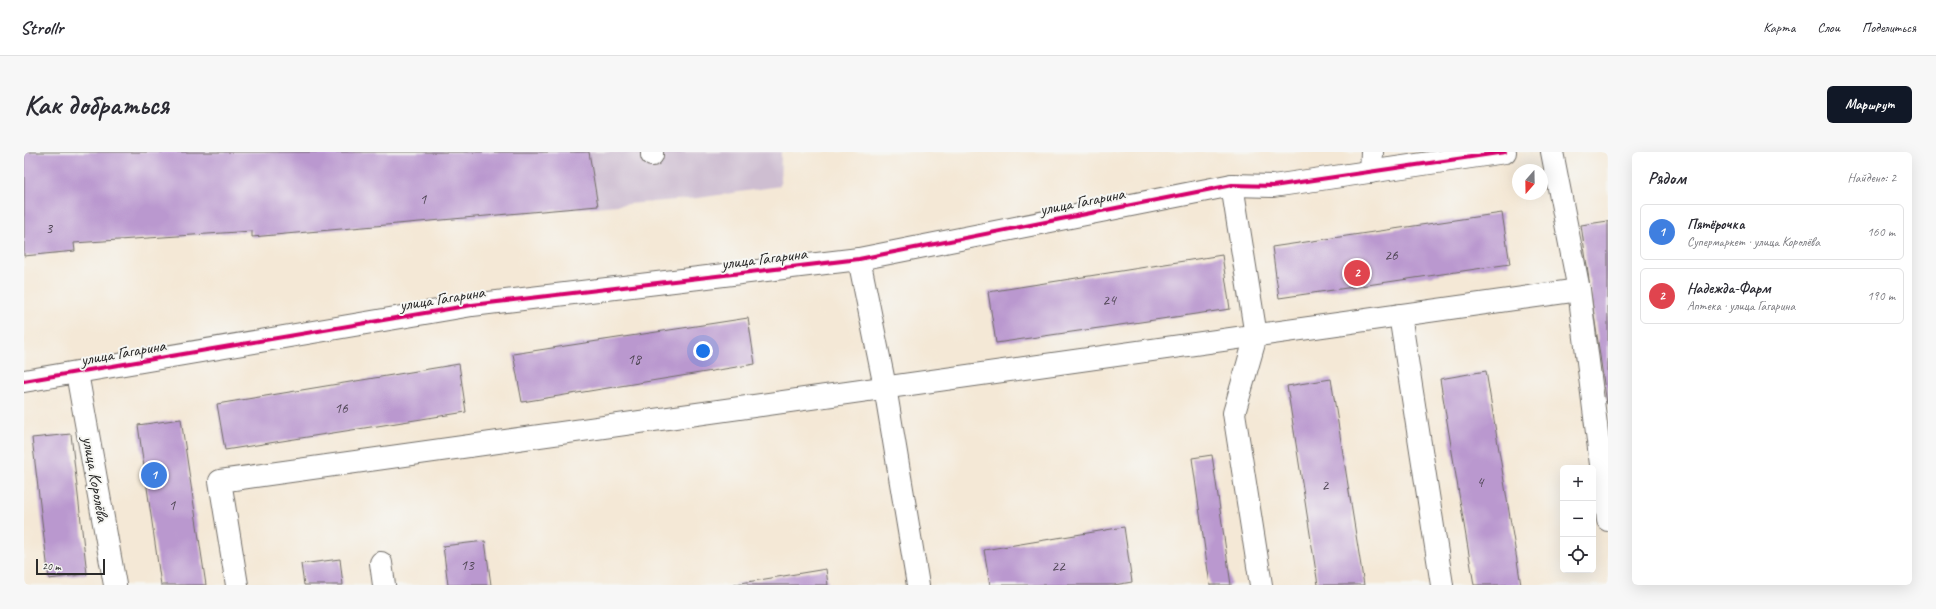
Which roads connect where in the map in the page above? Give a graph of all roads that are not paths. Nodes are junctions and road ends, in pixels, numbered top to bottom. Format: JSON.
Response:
{"nodes":[{"id":1,"x":1505,"y":152,"type":"edge"},
{"id":2,"x":1552,"y":152,"type":"edge"},
{"id":3,"x":1372,"y":162,"type":"edge"},
{"id":4,"x":1232,"y":185,"type":"junction"},
{"id":5,"x":859,"y":259,"type":"junction"},
{"id":6,"x":1579,"y":290,"type":"junction"},
{"id":7,"x":1400,"y":316,"type":"junction"},
{"id":8,"x":1256,"y":336,"type":"junction"},
{"id":9,"x":76,"y":374,"type":"junction"},
{"id":10,"x":24,"y":381,"type":"edge"},
{"id":11,"x":885,"y":387,"type":"junction"},
{"id":12,"x":1608,"y":520,"type":"edge"},
{"id":13,"x":381,"y":563,"type":"dead end"},
{"id":14,"x":115,"y":585,"type":"edge"},
{"id":15,"x":237,"y":585,"type":"edge"},
{"id":16,"x":384,"y":585,"type":"edge"},
{"id":17,"x":918,"y":585,"type":"edge"},
{"id":18,"x":1261,"y":585,"type":"edge"},
{"id":19,"x":1442,"y":585,"type":"edge"}],
"edges":[{"from":1,"to":3,"type":"street","name":"улица Гагарина"},
{"from":2,"to":6,"type":"street"},
{"from":3,"to":4,"type":"street","name":"улица Гагарина"},
{"from":4,"to":5,"type":"street","name":"улица Гагарина"},
{"from":4,"to":8,"type":"street"},
{"from":5,"to":9,"type":"street","name":"улица Гагарина"},
{"from":5,"to":11,"type":"street"},
{"from":6,"to":7,"type":"street"},
{"from":6,"to":12,"type":"street"},
{"from":7,"to":8,"type":"street"},
{"from":7,"to":19,"type":"street"},
{"from":8,"to":11,"type":"street"},
{"from":8,"to":18,"type":"street"},
{"from":9,"to":10,"type":"street","name":"улица Гагарина"},
{"from":9,"to":14,"type":"street","name":"улица Королёва"},
{"from":11,"to":15,"type":"street"},
{"from":11,"to":17,"type":"street"},
{"from":13,"to":16,"type":"street"}]}
